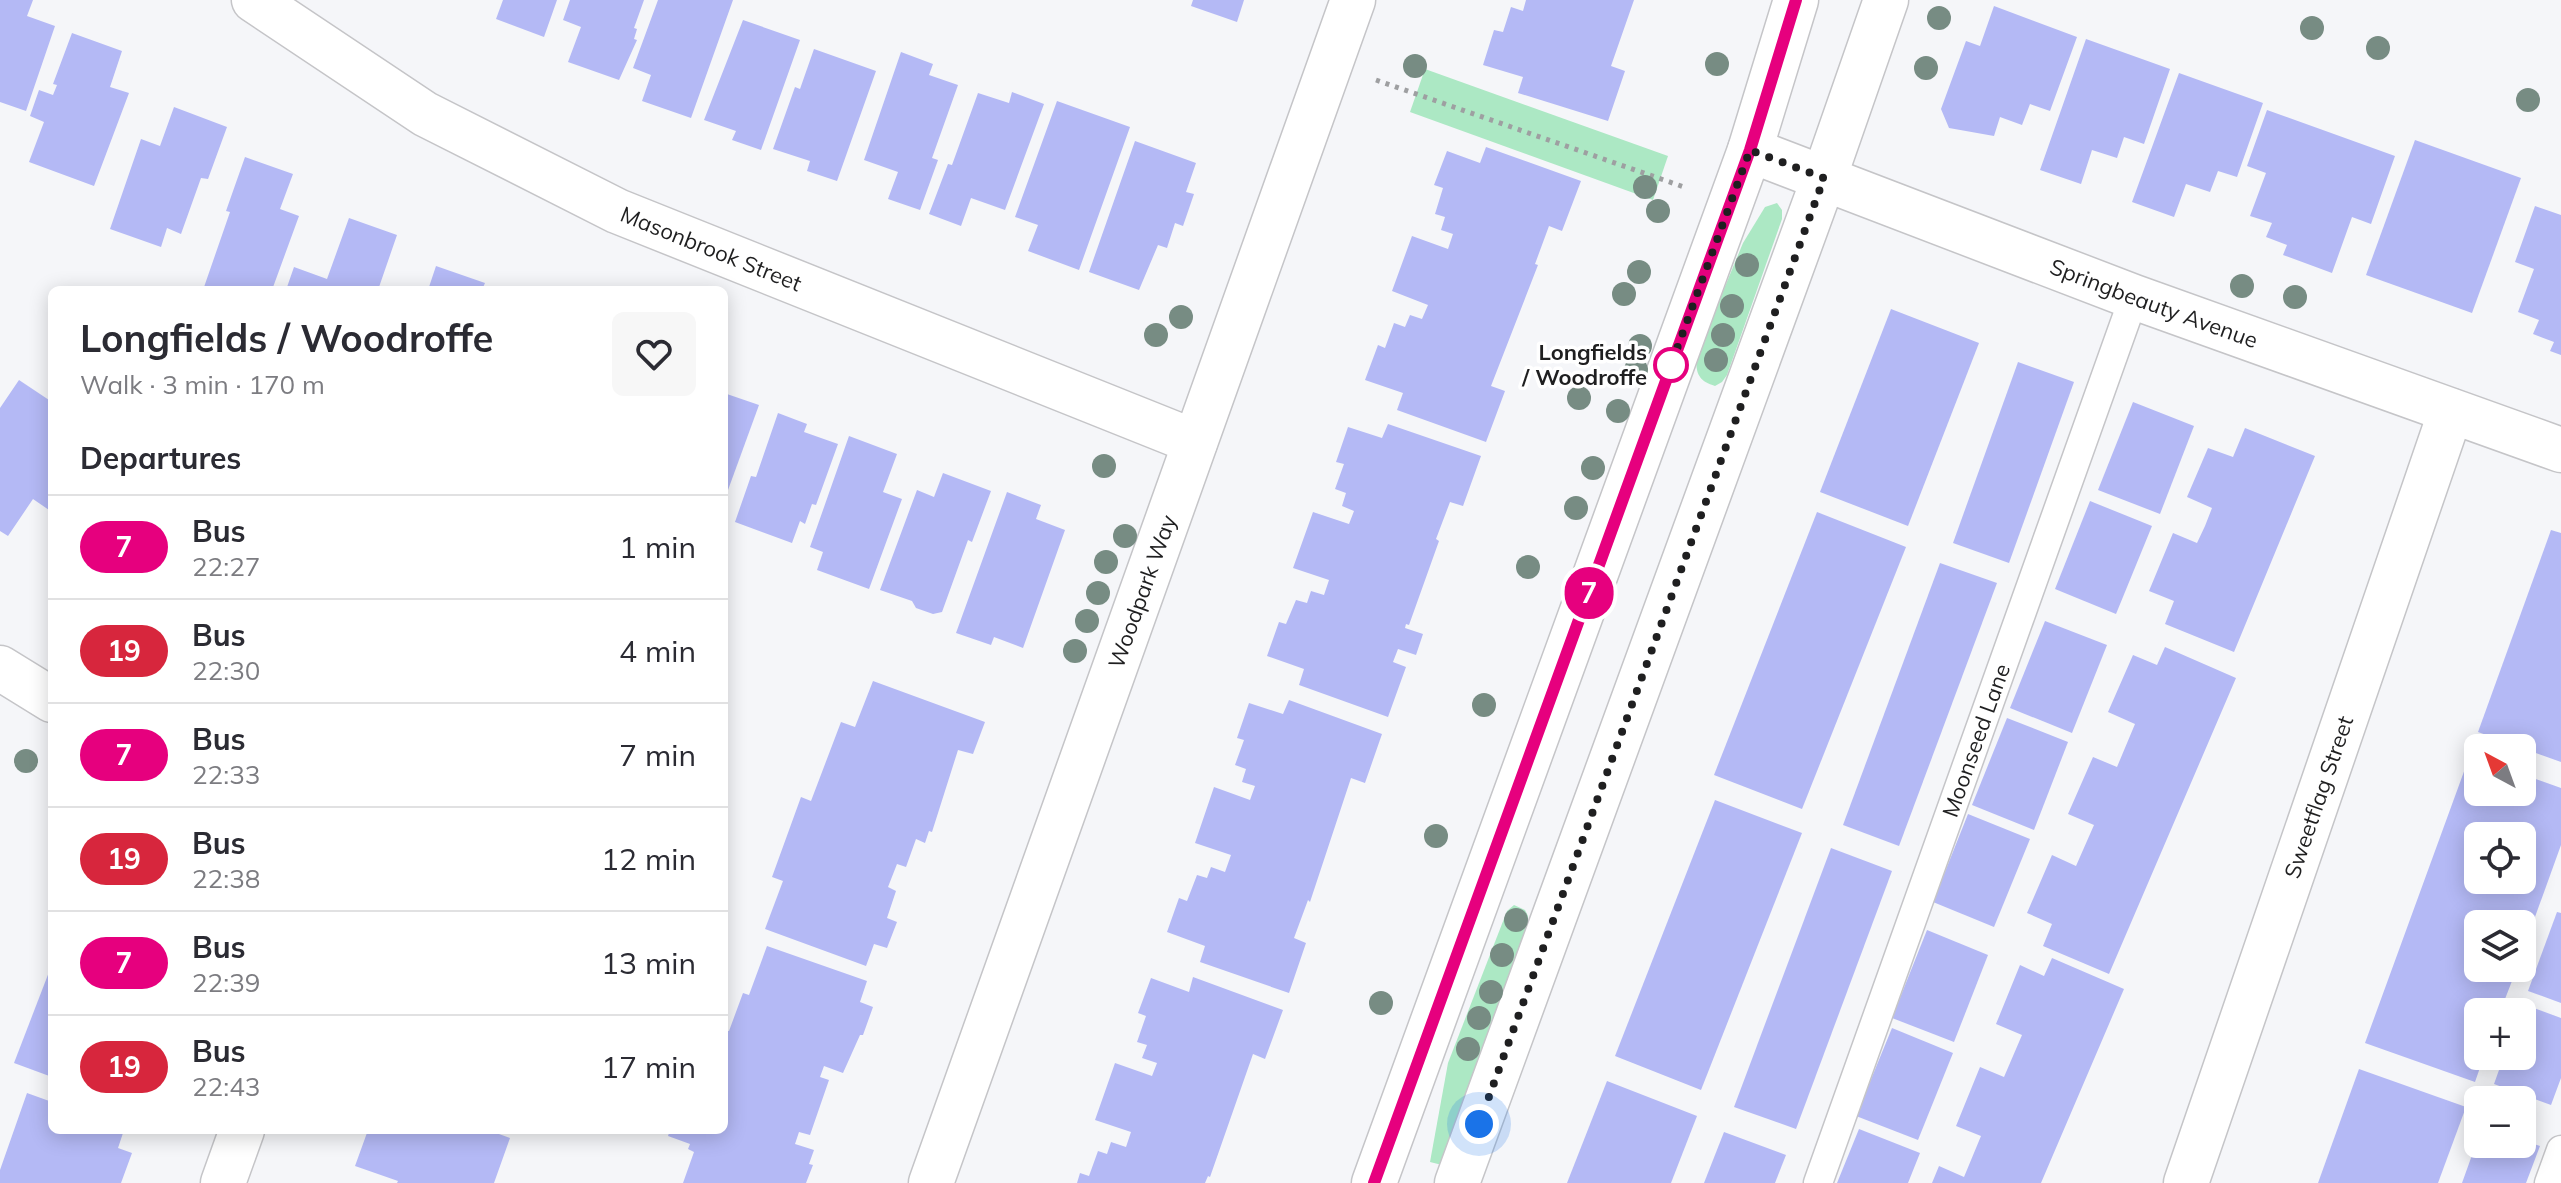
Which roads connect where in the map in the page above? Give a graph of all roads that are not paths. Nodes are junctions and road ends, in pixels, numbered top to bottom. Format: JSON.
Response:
{"nodes":[{"id":1,"x":254,"y":0,"type":"edge"},
{"id":2,"x":1353,"y":0,"type":"edge"},
{"id":3,"x":1796,"y":0,"type":"edge"},
{"id":4,"x":1886,"y":0,"type":"edge"},
{"id":5,"x":1750,"y":150,"type":"junction"},
{"id":6,"x":1824,"y":178,"type":"junction"},
{"id":7,"x":2134,"y":297,"type":"junction"},
{"id":8,"x":2451,"y":411,"type":"junction"},
{"id":9,"x":1195,"y":442,"type":"junction"},
{"id":10,"x":2561,"y":450,"type":"edge"},
{"id":11,"x":0,"y":668,"type":"edge"},
{"id":12,"x":48,"y":698,"type":"edge"},
{"id":13,"x":241,"y":1134,"type":"edge"},
{"id":14,"x":2561,"y":1150,"type":"edge"},
{"id":15,"x":223,"y":1183,"type":"edge"},
{"id":16,"x":931,"y":1183,"type":"edge"},
{"id":17,"x":1374,"y":1183,"type":"edge"},
{"id":18,"x":1457,"y":1183,"type":"edge"},
{"id":19,"x":1818,"y":1183,"type":"edge"},
{"id":20,"x":2186,"y":1183,"type":"edge"},
{"id":21,"x":2549,"y":1183,"type":"edge"}],
"edges":[{"from":1,"to":9,"type":"street","name":"Masonbrook Street"},
{"from":2,"to":9,"type":"street","name":"Woodpark Way"},
{"from":3,"to":5,"type":"street"},
{"from":4,"to":6,"type":"street"},
{"from":5,"to":6,"type":"street","name":"Springbeauty Avenue"},
{"from":5,"to":17,"type":"street"},
{"from":6,"to":7,"type":"street","name":"Springbeauty Avenue"},
{"from":6,"to":18,"type":"street"},
{"from":7,"to":8,"type":"street","name":"Springbeauty Avenue"},
{"from":7,"to":19,"type":"lane","name":"Moonseed Lane"},
{"from":8,"to":10,"type":"street","name":"Springbeauty Avenue"},
{"from":8,"to":20,"type":"street","name":"Sweetflag Street"},
{"from":9,"to":16,"type":"street","name":"Woodpark Way"},
{"from":11,"to":12,"type":"street"},
{"from":13,"to":15,"type":"street"},
{"from":14,"to":21,"type":"lane"}]}
